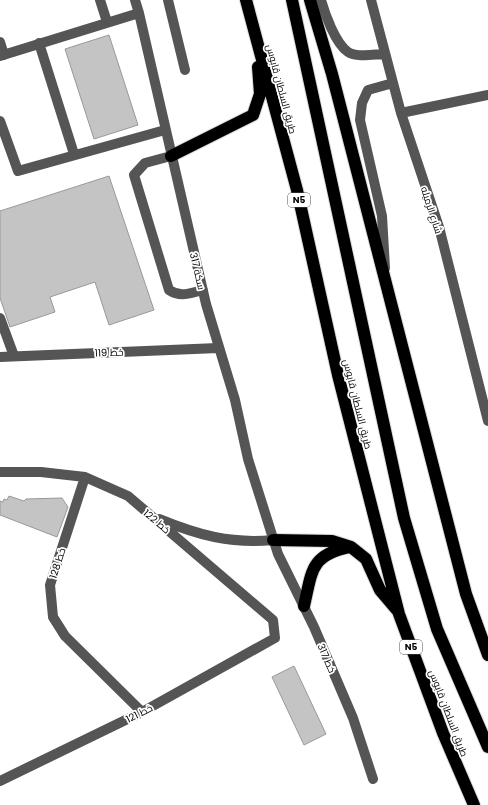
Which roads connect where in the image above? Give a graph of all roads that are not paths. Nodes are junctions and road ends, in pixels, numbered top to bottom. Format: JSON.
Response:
{"nodes":[{"id":1,"x":100,"y":0,"type":"edge"},
{"id":2,"x":135,"y":0,"type":"edge"},
{"id":3,"x":168,"y":0,"type":"edge"},
{"id":4,"x":246,"y":0,"type":"edge"},
{"id":5,"x":292,"y":0,"type":"edge"},
{"id":6,"x":310,"y":0,"type":"edge"},
{"id":7,"x":321,"y":0,"type":"edge"},
{"id":8,"x":371,"y":0,"type":"edge"},
{"id":9,"x":139,"y":12,"type":"junction"},
{"id":10,"x":107,"y":22,"type":"junction"},
{"id":11,"x":255,"y":34,"type":"junction"},
{"id":12,"x":0,"y":42,"type":"edge"},
{"id":13,"x":39,"y":43,"type":"junction"},
{"id":14,"x":385,"y":54,"type":"junction"},
{"id":15,"x":2,"y":56,"type":"edge"},
{"id":16,"x":185,"y":70,"type":"dead end"},
{"id":17,"x":393,"y":83,"type":"junction"},
{"id":18,"x":488,"y":95,"type":"edge"},
{"id":19,"x":401,"y":113,"type":"junction"},
{"id":20,"x":0,"y":121,"type":"edge"},
{"id":21,"x":165,"y":130,"type":"junction"},
{"id":22,"x":74,"y":154,"type":"junction"},
{"id":23,"x":171,"y":156,"type":"junction"},
{"id":24,"x":386,"y":286,"type":"junction"},
{"id":25,"x":203,"y":290,"type":"junction"},
{"id":26,"x":0,"y":318,"type":"edge"},
{"id":27,"x":218,"y":348,"type":"junction"},
{"id":28,"x":14,"y":356,"type":"junction"},
{"id":29,"x":0,"y":357,"type":"edge"},
{"id":30,"x":488,"y":421,"type":"edge"},
{"id":31,"x":0,"y":472,"type":"edge"},
{"id":32,"x":85,"y":477,"type":"junction"},
{"id":33,"x":149,"y":514,"type":"junction"},
{"id":34,"x":273,"y":540,"type":"junction"},
{"id":35,"x":351,"y":547,"type":"junction"},
{"id":36,"x":304,"y":606,"type":"junction"},
{"id":37,"x":399,"y":614,"type":"junction"},
{"id":38,"x":275,"y":638,"type":"joint"},
{"id":39,"x":488,"y":655,"type":"edge"},
{"id":40,"x":142,"y":712,"type":"junction"},
{"id":41,"x":488,"y":747,"type":"edge"},
{"id":42,"x":1,"y":779,"type":"edge"},
{"id":43,"x":373,"y":779,"type":"dead end"},
{"id":44,"x":474,"y":805,"type":"edge"}],
"edges":[{"from":1,"to":10,"type":"street"},
{"from":2,"to":9,"type":"street","name":"سكة 317"},
{"from":3,"to":16,"type":"street"},
{"from":4,"to":11,"type":"highway","name":"طريق السلطان قابوس","number":"N5"},
{"from":5,"to":41,"type":"highway","name":"طريق السلطان قابوس"},
{"from":6,"to":24,"type":"highway"},
{"from":7,"to":14,"type":"street"},
{"from":8,"to":14,"type":"street","name":"شارع الرميله"},
{"from":9,"to":10,"type":"street"},
{"from":9,"to":21,"type":"street","name":"سكة 317"},
{"from":10,"to":13,"type":"street"},
{"from":11,"to":23,"type":"highway"},
{"from":11,"to":37,"type":"highway","name":"طريق السلطان قابوس","number":"N5"},
{"from":12,"to":15,"type":"street"},
{"from":13,"to":15,"type":"street"},
{"from":13,"to":22,"type":"street"},
{"from":14,"to":17,"type":"street","name":"شارع الرميله"},
{"from":17,"to":19,"type":"street","name":"شارع الرميله"},
{"from":17,"to":24,"type":"street"},
{"from":18,"to":19,"type":"street"},
{"from":19,"to":30,"type":"street","name":"شارع الرميله"},
{"from":20,"to":22,"type":"street"},
{"from":21,"to":22,"type":"street"},
{"from":21,"to":23,"type":"street","name":"سكة 317"},
{"from":23,"to":25,"type":"street","name":"سكة 317"},
{"from":23,"to":25,"type":"street"},
{"from":24,"to":39,"type":"highway"},
{"from":25,"to":27,"type":"street","name":"سكة 317"},
{"from":26,"to":28,"type":"street"},
{"from":27,"to":28,"type":"street","name":"خط 119"},
{"from":27,"to":34,"type":"street","name":"سكة 317"},
{"from":28,"to":29,"type":"street","name":"خط 119"},
{"from":31,"to":32,"type":"street","name":"خط 122"},
{"from":32,"to":33,"type":"street","name":"خط 122"},
{"from":32,"to":40,"type":"street","name":"خط 128"},
{"from":33,"to":34,"type":"street"},
{"from":33,"to":38,"type":"street","name":"خط 122"},
{"from":34,"to":35,"type":"highway"},
{"from":34,"to":36,"type":"street","name":"خط 317"},
{"from":35,"to":36,"type":"highway"},
{"from":35,"to":37,"type":"highway"},
{"from":36,"to":43,"type":"street","name":"خط 317"},
{"from":37,"to":44,"type":"highway","name":"طريق السلطان قابوس","number":"N5"},
{"from":38,"to":40,"type":"street","name":"خط 121"},
{"from":40,"to":42,"type":"street","name":"خط 121"}]}
